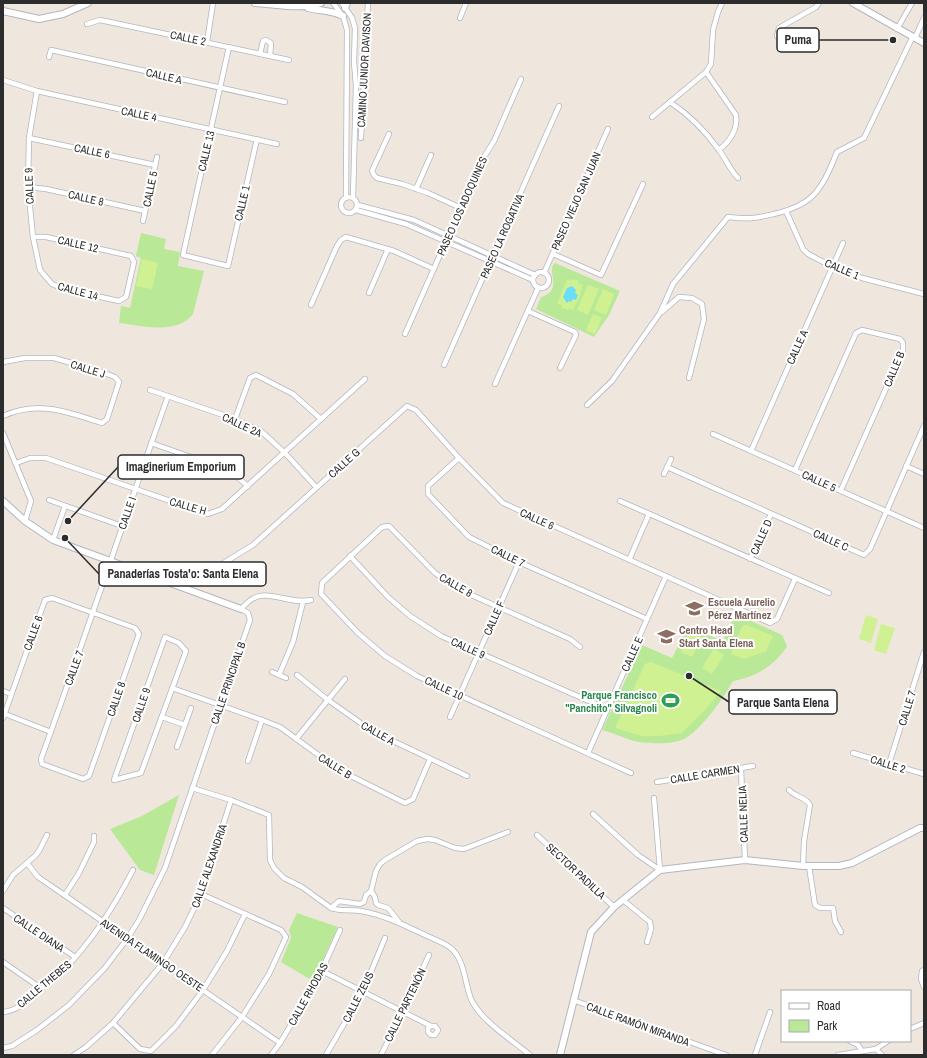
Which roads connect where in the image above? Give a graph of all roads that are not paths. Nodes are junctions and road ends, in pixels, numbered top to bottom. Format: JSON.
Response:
{"nodes":[{"id":1,"x":88,"y":3,"type":"edge"},
{"id":2,"x":213,"y":3,"type":"edge"},
{"id":3,"x":255,"y":3,"type":"edge"},
{"id":4,"x":321,"y":3,"type":"edge"},
{"id":5,"x":333,"y":3,"type":"edge"},
{"id":6,"x":368,"y":3,"type":"edge"},
{"id":7,"x":466,"y":3,"type":"edge"},
{"id":8,"x":722,"y":3,"type":"edge"},
{"id":9,"x":819,"y":3,"type":"edge"},
{"id":10,"x":852,"y":3,"type":"edge"},
{"id":11,"x":912,"y":3,"type":"edge"},
{"id":12,"x":291,"y":4,"type":"edge"},
{"id":13,"x":345,"y":5,"type":"edge"},
{"id":14,"x":302,"y":7,"type":"junction"},
{"id":15,"x":3,"y":11,"type":"edge"},
{"id":16,"x":343,"y":16,"type":"junction"},
{"id":17,"x":460,"y":18,"type":"dead end"},
{"id":18,"x":924,"y":18,"type":"edge"},
{"id":19,"x":88,"y":24,"type":"dead end"},
{"id":20,"x":897,"y":29,"type":"junction"},
{"id":21,"x":914,"y":37,"type":"junction"},
{"id":22,"x":207,"y":42,"type":"junction"},
{"id":23,"x":783,"y":43,"type":"dead end"},
{"id":24,"x":924,"y":43,"type":"edge"},
{"id":25,"x":229,"y":47,"type":"junction"},
{"id":26,"x":260,"y":54,"type":"junction"},
{"id":27,"x":270,"y":56,"type":"junction"},
{"id":28,"x":49,"y":57,"type":"dead end"},
{"id":29,"x":289,"y":60,"type":"dead end"},
{"id":30,"x":706,"y":72,"type":"junction"},
{"id":31,"x":521,"y":79,"type":"dead end"},
{"id":32,"x":3,"y":80,"type":"edge"},
{"id":33,"x":220,"y":88,"type":"junction"},
{"id":34,"x":37,"y":91,"type":"junction"},
{"id":35,"x":285,"y":102,"type":"dead end"},
{"id":36,"x":670,"y":102,"type":"junction"},
{"id":37,"x":559,"y":106,"type":"dead end"},
{"id":38,"x":652,"y":117,"type":"dead end"},
{"id":39,"x":211,"y":129,"type":"junction"},
{"id":40,"x":608,"y":129,"type":"dead end"},
{"id":41,"x":389,"y":134,"type":"dead end"},
{"id":42,"x":29,"y":138,"type":"junction"},
{"id":43,"x":361,"y":138,"type":"dead end"},
{"id":44,"x":257,"y":139,"type":"junction"},
{"id":45,"x":277,"y":144,"type":"dead end"},
{"id":46,"x":719,"y":150,"type":"junction"},
{"id":47,"x":431,"y":155,"type":"dead end"},
{"id":48,"x":157,"y":156,"type":"dead end"},
{"id":49,"x":155,"y":165,"type":"junction"},
{"id":50,"x":738,"y":178,"type":"dead end"},
{"id":51,"x":643,"y":184,"type":"dead end"},
{"id":52,"x":28,"y":187,"type":"junction"},
{"id":53,"x":416,"y":189,"type":"junction"},
{"id":54,"x":346,"y":198,"type":"junction"},
{"id":55,"x":353,"y":198,"type":"junction"},
{"id":56,"x":357,"y":207,"type":"junction"},
{"id":57,"x":461,"y":208,"type":"junction"},
{"id":58,"x":145,"y":211,"type":"junction"},
{"id":59,"x":786,"y":211,"type":"junction"},
{"id":60,"x":143,"y":221,"type":"dead end"},
{"id":61,"x":449,"y":236,"type":"junction"},
{"id":62,"x":33,"y":237,"type":"junction"},
{"id":63,"x":446,"y":242,"type":"junction"},
{"id":64,"x":843,"y":243,"type":"dead end"},
{"id":65,"x":388,"y":249,"type":"junction"},
{"id":66,"x":553,"y":254,"type":"junction"},
{"id":67,"x":494,"y":256,"type":"junction"},
{"id":68,"x":491,"y":262,"type":"junction"},
{"id":69,"x":228,"y":266,"type":"joint"},
{"id":70,"x":833,"y":267,"type":"junction"},
{"id":71,"x":434,"y":269,"type":"junction"},
{"id":72,"x":544,"y":273,"type":"junction"},
{"id":73,"x":535,"y":274,"type":"junction"},
{"id":74,"x":46,"y":277,"type":"joint"},
{"id":75,"x":533,"y":280,"type":"junction"},
{"id":76,"x":538,"y":288,"type":"junction"},
{"id":77,"x":369,"y":293,"type":"dead end"},
{"id":78,"x":924,"y":294,"type":"edge"},
{"id":79,"x":112,"y":299,"type":"joint"},
{"id":80,"x":311,"y":305,"type":"dead end"},
{"id":81,"x":528,"y":311,"type":"junction"},
{"id":82,"x":660,"y":313,"type":"junction"},
{"id":83,"x":405,"y":334,"type":"dead end"},
{"id":84,"x":3,"y":362,"type":"edge"},
{"id":85,"x":444,"y":365,"type":"dead end"},
{"id":86,"x":560,"y":368,"type":"dead end"},
{"id":87,"x":689,"y":378,"type":"dead end"},
{"id":88,"x":365,"y":380,"type":"dead end"},
{"id":89,"x":495,"y":384,"type":"dead end"},
{"id":90,"x":150,"y":390,"type":"dead end"},
{"id":91,"x":168,"y":396,"type":"junction"},
{"id":92,"x":587,"y":405,"type":"dead end"},
{"id":93,"x":3,"y":416,"type":"edge"},
{"id":94,"x":235,"y":419,"type":"junction"},
{"id":95,"x":321,"y":419,"type":"junction"},
{"id":96,"x":924,"y":426,"type":"edge"},
{"id":97,"x":3,"y":433,"type":"edge"},
{"id":98,"x":713,"y":434,"type":"dead end"},
{"id":99,"x":151,"y":443,"type":"junction"},
{"id":100,"x":751,"y":451,"type":"junction"},
{"id":101,"x":285,"y":453,"type":"junction"},
{"id":102,"x":459,"y":458,"type":"junction"},
{"id":103,"x":670,"y":459,"type":"dead end"},
{"id":104,"x":16,"y":463,"type":"junction"},
{"id":105,"x":906,"y":466,"type":"junction"},
{"id":106,"x":667,"y":468,"type":"junction"},
{"id":107,"x":795,"y":470,"type":"junction"},
{"id":108,"x":664,"y":474,"type":"dead end"},
{"id":109,"x":924,"y":474,"type":"edge"},
{"id":110,"x":248,"y":486,"type":"junction"},
{"id":111,"x":316,"y":487,"type":"junction"},
{"id":112,"x":135,"y":490,"type":"junction"},
{"id":113,"x":841,"y":490,"type":"junction"},
{"id":114,"x":49,"y":500,"type":"dead end"},
{"id":115,"x":3,"y":501,"type":"edge"},
{"id":116,"x":620,"y":501,"type":"dead end"},
{"id":117,"x":65,"y":506,"type":"junction"},
{"id":118,"x":886,"y":511,"type":"junction"},
{"id":119,"x":649,"y":514,"type":"junction"},
{"id":120,"x":771,"y":514,"type":"junction"},
{"id":121,"x":24,"y":522,"type":"junction"},
{"id":122,"x":122,"y":526,"type":"junction"},
{"id":123,"x":924,"y":528,"type":"edge"},
{"id":124,"x":53,"y":540,"type":"junction"},
{"id":125,"x":350,"y":556,"type":"junction"},
{"id":126,"x":629,"y":560,"type":"junction"},
{"id":127,"x":750,"y":560,"type":"junction"},
{"id":128,"x":110,"y":562,"type":"junction"},
{"id":129,"x":519,"y":562,"type":"junction"},
{"id":130,"x":222,"y":564,"type":"dead end"},
{"id":131,"x":666,"y":576,"type":"junction"},
{"id":132,"x":795,"y":579,"type":"junction"},
{"id":133,"x":829,"y":593,"type":"dead end"},
{"id":134,"x":311,"y":600,"type":"dead end"},
{"id":135,"x":303,"y":602,"type":"junction"},
{"id":136,"x":499,"y":607,"type":"junction"},
{"id":137,"x":241,"y":608,"type":"junction"},
{"id":138,"x":94,"y":612,"type":"junction"},
{"id":139,"x":647,"y":619,"type":"junction"},
{"id":140,"x":580,"y":647,"type":"dead end"},
{"id":141,"x":924,"y":652,"type":"edge"},
{"id":142,"x":478,"y":653,"type":"junction"},
{"id":143,"x":272,"y":672,"type":"dead end"},
{"id":144,"x":279,"y":675,"type":"junction"},
{"id":145,"x":297,"y":675,"type":"dead end"},
{"id":146,"x":286,"y":678,"type":"dead end"},
{"id":147,"x":345,"y":679,"type":"dead end"},
{"id":148,"x":172,"y":688,"type":"junction"},
{"id":149,"x":3,"y":691,"type":"edge"},
{"id":150,"x":11,"y":694,"type":"junction"},
{"id":151,"x":459,"y":695,"type":"junction"},
{"id":152,"x":328,"y":700,"type":"junction"},
{"id":153,"x":220,"y":705,"type":"junction"},
{"id":154,"x":191,"y":708,"type":"dead end"},
{"id":155,"x":607,"y":709,"type":"junction"},
{"id":156,"x":4,"y":716,"type":"edge"},
{"id":157,"x":162,"y":716,"type":"junction"},
{"id":158,"x":450,"y":717,"type":"dead end"},
{"id":159,"x":262,"y":720,"type":"junction"},
{"id":160,"x":185,"y":724,"type":"junction"},
{"id":161,"x":51,"y":732,"type":"junction"},
{"id":162,"x":296,"y":739,"type":"junction"},
{"id":163,"x":177,"y":747,"type":"dead end"},
{"id":164,"x":588,"y":753,"type":"junction"},
{"id":165,"x":853,"y":753,"type":"dead end"},
{"id":166,"x":430,"y":760,"type":"junction"},
{"id":167,"x":248,"y":761,"type":"dead end"},
{"id":168,"x":622,"y":762,"type":"dead end"},
{"id":169,"x":889,"y":764,"type":"junction"},
{"id":170,"x":753,"y":766,"type":"dead end"},
{"id":171,"x":52,"y":767,"type":"joint"},
{"id":172,"x":619,"y":768,"type":"junction"},
{"id":173,"x":741,"y":769,"type":"junction"},
{"id":174,"x":631,"y":773,"type":"dead end"},
{"id":175,"x":924,"y":774,"type":"edge"},
{"id":176,"x":467,"y":776,"type":"dead end"},
{"id":177,"x":657,"y":782,"type":"dead end"},
{"id":178,"x":192,"y":788,"type":"junction"},
{"id":179,"x":789,"y":790,"type":"dead end"},
{"id":180,"x":654,"y":798,"type":"dead end"},
{"id":181,"x":231,"y":800,"type":"junction"},
{"id":182,"x":593,"y":814,"type":"dead end"},
{"id":183,"x":924,"y":828,"type":"edge"},
{"id":184,"x":508,"y":832,"type":"dead end"},
{"id":185,"x":47,"y":835,"type":"dead end"},
{"id":186,"x":537,"y":835,"type":"dead end"},
{"id":187,"x":94,"y":836,"type":"dead end"},
{"id":188,"x":745,"y":860,"type":"junction"},
{"id":189,"x":27,"y":863,"type":"junction"},
{"id":190,"x":806,"y":866,"type":"junction"},
{"id":191,"x":133,"y":870,"type":"dead end"},
{"id":192,"x":660,"y":870,"type":"junction"},
{"id":193,"x":3,"y":890,"type":"edge"},
{"id":194,"x":371,"y":891,"type":"junction"},
{"id":195,"x":201,"y":894,"type":"junction"},
{"id":196,"x":65,"y":895,"type":"junction"},
{"id":197,"x":622,"y":900,"type":"junction"},
{"id":198,"x":614,"y":907,"type":"junction"},
{"id":199,"x":3,"y":908,"type":"edge"},
{"id":200,"x":331,"y":908,"type":"junction"},
{"id":201,"x":245,"y":914,"type":"junction"},
{"id":202,"x":104,"y":922,"type":"junction"},
{"id":203,"x":399,"y":922,"type":"junction"},
{"id":204,"x":340,"y":930,"type":"dead end"},
{"id":205,"x":841,"y":932,"type":"dead end"},
{"id":206,"x":386,"y":938,"type":"dead end"},
{"id":207,"x":127,"y":939,"type":"junction"},
{"id":208,"x":647,"y":942,"type":"dead end"},
{"id":209,"x":429,"y":955,"type":"dead end"},
{"id":210,"x":75,"y":958,"type":"junction"},
{"id":211,"x":3,"y":962,"type":"edge"},
{"id":212,"x":163,"y":963,"type":"junction"},
{"id":213,"x":924,"y":970,"type":"edge"},
{"id":214,"x":322,"y":971,"type":"junction"},
{"id":215,"x":924,"y":987,"type":"edge"},
{"id":216,"x":42,"y":989,"type":"junction"},
{"id":217,"x":203,"y":990,"type":"junction"},
{"id":218,"x":363,"y":991,"type":"junction"},
{"id":219,"x":573,"y":1000,"type":"junction"},
{"id":220,"x":3,"y":1012,"type":"edge"},
{"id":221,"x":404,"y":1012,"type":"junction"},
{"id":222,"x":770,"y":1012,"type":"dead end"},
{"id":223,"x":242,"y":1017,"type":"junction"},
{"id":224,"x":113,"y":1022,"type":"junction"},
{"id":225,"x":924,"y":1023,"type":"edge"},
{"id":226,"x":431,"y":1026,"type":"dead end"},
{"id":227,"x":911,"y":1030,"type":"edge"},
{"id":228,"x":852,"y":1042,"type":"edge"},
{"id":229,"x":886,"y":1042,"type":"edge"},
{"id":230,"x":280,"y":1043,"type":"junction"},
{"id":231,"x":3,"y":1048,"type":"edge"},
{"id":232,"x":876,"y":1049,"type":"junction"},
{"id":233,"x":862,"y":1051,"type":"junction"},
{"id":234,"x":74,"y":1055,"type":"edge"},
{"id":235,"x":212,"y":1055,"type":"edge"},
{"id":236,"x":271,"y":1055,"type":"edge"},
{"id":237,"x":326,"y":1055,"type":"edge"},
{"id":238,"x":381,"y":1055,"type":"edge"},
{"id":239,"x":530,"y":1055,"type":"edge"},
{"id":240,"x":560,"y":1055,"type":"edge"},
{"id":241,"x":726,"y":1055,"type":"edge"},
{"id":242,"x":755,"y":1055,"type":"edge"},
{"id":243,"x":838,"y":1055,"type":"edge"},
{"id":244,"x":882,"y":1055,"type":"edge"}],
"edges":[{"from":1,"to":15,"type":"street"},
{"from":2,"to":22,"type":"street"},
{"from":3,"to":12,"type":"street"},
{"from":4,"to":14,"type":"street"},
{"from":5,"to":16,"type":"street"},
{"from":6,"to":43,"type":"street","name":"CAMINO JUNIOR DAVISON"},
{"from":7,"to":17,"type":"street"},
{"from":8,"to":30,"type":"street"},
{"from":9,"to":23,"type":"street"},
{"from":10,"to":20,"type":"street"},
{"from":11,"to":20,"type":"street"},
{"from":12,"to":14,"type":"street"},
{"from":13,"to":55,"type":"street"},
{"from":14,"to":16,"type":"street"},
{"from":16,"to":54,"type":"street"},
{"from":18,"to":21,"type":"street"},
{"from":19,"to":22,"type":"street","name":"CALLE 2"},
{"from":20,"to":21,"type":"street"},
{"from":21,"to":24,"type":"street"},
{"from":21,"to":59,"type":"street"},
{"from":22,"to":25,"type":"street","name":"CALLE 2"},
{"from":25,"to":26,"type":"street","name":"CALLE 2"},
{"from":25,"to":33,"type":"street","name":"CALLE 13"},
{"from":26,"to":27,"type":"street","name":"CALLE 2"},
{"from":26,"to":27,"type":"street"},
{"from":27,"to":29,"type":"street","name":"CALLE 2"},
{"from":28,"to":33,"type":"street","name":"CALLE A"},
{"from":30,"to":36,"type":"street"},
{"from":30,"to":46,"type":"street"},
{"from":31,"to":57,"type":"street","name":"PASEO LOS ADOQUINES"},
{"from":32,"to":34,"type":"street","name":"CALLE 4"},
{"from":33,"to":35,"type":"street","name":"CALLE A"},
{"from":33,"to":39,"type":"street","name":"CALLE 13"},
{"from":34,"to":39,"type":"street","name":"CALLE 4"},
{"from":34,"to":42,"type":"street","name":"CALLE 9"},
{"from":36,"to":38,"type":"street"},
{"from":36,"to":46,"type":"street"},
{"from":37,"to":67,"type":"street","name":"PASEO LA ROGATIVA"},
{"from":39,"to":44,"type":"street","name":"CALLE 4"},
{"from":39,"to":69,"type":"street","name":"CALLE 13"},
{"from":40,"to":66,"type":"street","name":"PASEO VIEJO SAN JUAN"},
{"from":41,"to":53,"type":"street"},
{"from":42,"to":49,"type":"street","name":"CALLE 6"},
{"from":42,"to":52,"type":"street","name":"CALLE 9"},
{"from":44,"to":45,"type":"street","name":"CALLE 4"},
{"from":44,"to":69,"type":"street","name":"CALLE 1"},
{"from":46,"to":50,"type":"street"},
{"from":47,"to":53,"type":"street"},
{"from":48,"to":49,"type":"street","name":"CALLE 5"},
{"from":49,"to":58,"type":"street","name":"CALLE 5"},
{"from":51,"to":66,"type":"street"},
{"from":52,"to":58,"type":"street","name":"CALLE 8"},
{"from":52,"to":62,"type":"street","name":"CALLE 9"},
{"from":53,"to":57,"type":"street"},
{"from":54,"to":55,"type":"street"},
{"from":54,"to":56,"type":"street"},
{"from":55,"to":56,"type":"street"},
{"from":56,"to":61,"type":"street"},
{"from":56,"to":63,"type":"street"},
{"from":57,"to":61,"type":"street","name":"PASEO LOS ADOQUINES"},
{"from":58,"to":60,"type":"street","name":"CALLE 5"},
{"from":59,"to":70,"type":"street","name":"CALLE 1"},
{"from":59,"to":82,"type":"street"},
{"from":61,"to":63,"type":"street","name":"PASEO LOS ADOQUINES"},
{"from":61,"to":67,"type":"street"},
{"from":62,"to":74,"type":"street","name":"CALLE 9"},
{"from":62,"to":79,"type":"street","name":"CALLE 12"},
{"from":63,"to":68,"type":"street"},
{"from":63,"to":71,"type":"street","name":"PASEO LOS ADOQUINES"},
{"from":64,"to":70,"type":"street","name":"CALLE A"},
{"from":65,"to":71,"type":"street"},
{"from":65,"to":77,"type":"street"},
{"from":65,"to":80,"type":"street"},
{"from":66,"to":72,"type":"street","name":"PASEO VIEJO SAN JUAN"},
{"from":67,"to":68,"type":"street","name":"PASEO LA ROGATIVA"},
{"from":67,"to":73,"type":"street"},
{"from":68,"to":75,"type":"street"},
{"from":68,"to":85,"type":"street","name":"PASEO LA ROGATIVA"},
{"from":70,"to":78,"type":"street","name":"CALLE 1"},
{"from":70,"to":100,"type":"street","name":"CALLE A"},
{"from":71,"to":83,"type":"street","name":"PASEO LOS ADOQUINES"},
{"from":72,"to":73,"type":"street"},
{"from":72,"to":76,"type":"street","name":"PASEO VIEJO SAN JUAN"},
{"from":73,"to":75,"type":"street"},
{"from":74,"to":79,"type":"street","name":"CALLE 14"},
{"from":75,"to":76,"type":"street"},
{"from":76,"to":81,"type":"street","name":"PASEO VIEJO SAN JUAN"},
{"from":81,"to":86,"type":"street"},
{"from":81,"to":89,"type":"street","name":"PASEO VIEJO SAN JUAN"},
{"from":82,"to":87,"type":"street"},
{"from":82,"to":92,"type":"street"},
{"from":84,"to":93,"type":"street","name":"CALLE J"},
{"from":88,"to":95,"type":"street","name":"CALLE H"},
{"from":90,"to":91,"type":"street","name":"CALLE 2A"},
{"from":91,"to":94,"type":"street","name":"CALLE 2A"},
{"from":91,"to":99,"type":"street","name":"CALLE I"},
{"from":94,"to":95,"type":"street"},
{"from":94,"to":101,"type":"street","name":"CALLE 2A"},
{"from":95,"to":101,"type":"street","name":"CALLE H"},
{"from":96,"to":105,"type":"street","name":"CALLE C"},
{"from":97,"to":104,"type":"street"},
{"from":98,"to":100,"type":"street","name":"CALLE 5"},
{"from":99,"to":110,"type":"street"},
{"from":99,"to":112,"type":"street","name":"CALLE I"},
{"from":100,"to":107,"type":"street","name":"CALLE 5"},
{"from":101,"to":110,"type":"street","name":"CALLE H"},
{"from":101,"to":111,"type":"street","name":"CALLE 2A"},
{"from":102,"to":111,"type":"street","name":"CALLE G"},
{"from":102,"to":126,"type":"street","name":"CALLE 6"},
{"from":102,"to":129,"type":"street","name":"CALLE 7"},
{"from":103,"to":106,"type":"street"},
{"from":104,"to":112,"type":"street","name":"CALLE H"},
{"from":104,"to":121,"type":"street"},
{"from":105,"to":109,"type":"street"},
{"from":105,"to":118,"type":"street","name":"CALLE C"},
{"from":106,"to":108,"type":"street"},
{"from":106,"to":120,"type":"street","name":"CALLE C"},
{"from":107,"to":113,"type":"street","name":"CALLE 5"},
{"from":107,"to":113,"type":"street","name":"CALLE B"},
{"from":110,"to":112,"type":"street","name":"CALLE H"},
{"from":111,"to":130,"type":"street","name":"CALLE G"},
{"from":112,"to":122,"type":"street","name":"CALLE I"},
{"from":113,"to":118,"type":"street","name":"CALLE 5"},
{"from":114,"to":117,"type":"street"},
{"from":115,"to":121,"type":"street"},
{"from":116,"to":119,"type":"street"},
{"from":117,"to":122,"type":"street"},
{"from":117,"to":124,"type":"street"},
{"from":118,"to":120,"type":"street","name":"CALLE C"},
{"from":118,"to":123,"type":"street","name":"CALLE 5"},
{"from":119,"to":126,"type":"street"},
{"from":119,"to":127,"type":"street"},
{"from":120,"to":127,"type":"street","name":"CALLE D"},
{"from":121,"to":124,"type":"street"},
{"from":122,"to":128,"type":"street","name":"CALLE I"},
{"from":124,"to":128,"type":"street"},
{"from":125,"to":136,"type":"street","name":"CALLE 8"},
{"from":125,"to":142,"type":"street","name":"CALLE 9"},
{"from":125,"to":151,"type":"street","name":"CALLE 10"},
{"from":126,"to":131,"type":"street","name":"CALLE 6"},
{"from":127,"to":132,"type":"street"},
{"from":128,"to":137,"type":"street"},
{"from":128,"to":138,"type":"street","name":"CALLE 7"},
{"from":129,"to":136,"type":"street","name":"CALLE F"},
{"from":129,"to":139,"type":"street","name":"CALLE 7"},
{"from":131,"to":132,"type":"street","name":"CALLE 6"},
{"from":131,"to":139,"type":"street","name":"CALLE E"},
{"from":132,"to":133,"type":"street"},
{"from":134,"to":135,"type":"street"},
{"from":135,"to":137,"type":"street"},
{"from":135,"to":144,"type":"street"},
{"from":136,"to":140,"type":"street","name":"CALLE 8"},
{"from":136,"to":142,"type":"street","name":"CALLE F"},
{"from":137,"to":153,"type":"street","name":"CALLE PRINCIPAL B"},
{"from":138,"to":150,"type":"street","name":"CALLE 6"},
{"from":138,"to":161,"type":"street","name":"CALLE 7"},
{"from":138,"to":171,"type":"street","name":"CALLE 8"},
{"from":139,"to":155,"type":"street","name":"CALLE E"},
{"from":141,"to":169,"type":"street","name":"CALLE 7"},
{"from":142,"to":151,"type":"street","name":"CALLE F"},
{"from":142,"to":155,"type":"street","name":"CALLE 9"},
{"from":143,"to":144,"type":"street"},
{"from":144,"to":146,"type":"street"},
{"from":145,"to":152,"type":"street","name":"CALLE A"},
{"from":147,"to":152,"type":"street"},
{"from":148,"to":153,"type":"street"},
{"from":148,"to":157,"type":"street","name":"CALLE 9"},
{"from":148,"to":157,"type":"street","name":"CALLE 9"},
{"from":149,"to":150,"type":"street"},
{"from":150,"to":156,"type":"street","name":"CALLE 6"},
{"from":151,"to":158,"type":"street","name":"CALLE F"},
{"from":151,"to":164,"type":"street","name":"CALLE 10"},
{"from":152,"to":162,"type":"street"},
{"from":152,"to":166,"type":"street","name":"CALLE A"},
{"from":153,"to":159,"type":"street","name":"CALLE B"},
{"from":153,"to":178,"type":"street","name":"CALLE PRINCIPAL B"},
{"from":154,"to":160,"type":"street"},
{"from":155,"to":164,"type":"street","name":"CALLE E"},
{"from":156,"to":161,"type":"street","name":"CALLE 6"},
{"from":157,"to":160,"type":"street"},
{"from":159,"to":162,"type":"street","name":"CALLE B"},
{"from":159,"to":167,"type":"street"},
{"from":160,"to":163,"type":"street"},
{"from":161,"to":171,"type":"street","name":"CALLE 7"},
{"from":162,"to":166,"type":"street","name":"CALLE B"},
{"from":164,"to":172,"type":"street","name":"CALLE 10"},
{"from":165,"to":169,"type":"street","name":"CALLE 2"},
{"from":166,"to":176,"type":"street","name":"CALLE A"},
{"from":168,"to":172,"type":"street"},
{"from":169,"to":175,"type":"street","name":"CALLE 2"},
{"from":170,"to":173,"type":"street","name":"CALLE CARMEN"},
{"from":172,"to":174,"type":"street","name":"CALLE 10"},
{"from":173,"to":177,"type":"street","name":"CALLE CARMEN"},
{"from":173,"to":188,"type":"street","name":"CALLE NELIA"},
{"from":178,"to":181,"type":"street"},
{"from":178,"to":207,"type":"street","name":"CALLE PRINCIPAL B"},
{"from":179,"to":190,"type":"street"},
{"from":180,"to":192,"type":"street"},
{"from":181,"to":195,"type":"street","name":"CALLE ALEXANDRIA"},
{"from":181,"to":200,"type":"street"},
{"from":182,"to":192,"type":"street"},
{"from":183,"to":190,"type":"street"},
{"from":184,"to":194,"type":"street"},
{"from":185,"to":189,"type":"street"},
{"from":186,"to":198,"type":"street","name":"SECTOR PADILLA"},
{"from":187,"to":196,"type":"street"},
{"from":188,"to":190,"type":"street"},
{"from":188,"to":192,"type":"street"},
{"from":189,"to":193,"type":"street"},
{"from":189,"to":196,"type":"street","name":"AVENIDA FLAMINGO OESTE"},
{"from":190,"to":205,"type":"street"},
{"from":191,"to":202,"type":"street","name":"CALLE THEBES"},
{"from":192,"to":197,"type":"street"},
{"from":194,"to":200,"type":"street"},
{"from":194,"to":203,"type":"street"},
{"from":195,"to":201,"type":"street"},
{"from":195,"to":212,"type":"street","name":"CALLE ALEXANDRIA"},
{"from":196,"to":202,"type":"street","name":"AVENIDA FLAMINGO OESTE"},
{"from":197,"to":198,"type":"street"},
{"from":197,"to":208,"type":"street"},
{"from":198,"to":219,"type":"street"},
{"from":199,"to":210,"type":"street","name":"CALLE DIANA"},
{"from":200,"to":203,"type":"street"},
{"from":201,"to":217,"type":"street"},
{"from":201,"to":223,"type":"street"},
{"from":202,"to":207,"type":"street","name":"AVENIDA FLAMINGO OESTE"},
{"from":202,"to":210,"type":"street","name":"CALLE THEBES"},
{"from":203,"to":239,"type":"street"},
{"from":204,"to":214,"type":"street","name":"CALLE RHODAS"},
{"from":206,"to":218,"type":"street","name":"CALLE ZEUS"},
{"from":207,"to":212,"type":"street","name":"AVENIDA FLAMINGO OESTE"},
{"from":207,"to":231,"type":"street","name":"CALLE PRINCIPAL B"},
{"from":209,"to":221,"type":"street","name":"CALLE PARTENÓN"},
{"from":210,"to":216,"type":"street","name":"CALLE THEBES"},
{"from":211,"to":216,"type":"street"},
{"from":212,"to":217,"type":"street","name":"AVENIDA FLAMINGO OESTE"},
{"from":212,"to":224,"type":"street","name":"CALLE ALEXANDRIA"},
{"from":213,"to":215,"type":"street"},
{"from":214,"to":218,"type":"street"},
{"from":214,"to":230,"type":"street","name":"CALLE RHODAS"},
{"from":216,"to":220,"type":"street","name":"CALLE THEBES"},
{"from":217,"to":223,"type":"street","name":"AVENIDA FLAMINGO OESTE"},
{"from":217,"to":224,"type":"street"},
{"from":218,"to":221,"type":"street"},
{"from":218,"to":237,"type":"street","name":"CALLE ZEUS"},
{"from":219,"to":240,"type":"street"},
{"from":219,"to":241,"type":"street","name":"CALLE RAMÓN MIRANDA"},
{"from":221,"to":226,"type":"street"},
{"from":221,"to":238,"type":"street","name":"CALLE PARTENÓN"},
{"from":222,"to":242,"type":"street"},
{"from":223,"to":230,"type":"street","name":"AVENIDA FLAMINGO OESTE"},
{"from":223,"to":235,"type":"street"},
{"from":224,"to":234,"type":"street","name":"CALLE ALEXANDRIA"},
{"from":225,"to":227,"type":"street"},
{"from":228,"to":233,"type":"street"},
{"from":229,"to":232,"type":"street"},
{"from":230,"to":236,"type":"street","name":"CALLE RHODAS"},
{"from":232,"to":233,"type":"street"},
{"from":232,"to":244,"type":"street"},
{"from":233,"to":243,"type":"street"}]}
